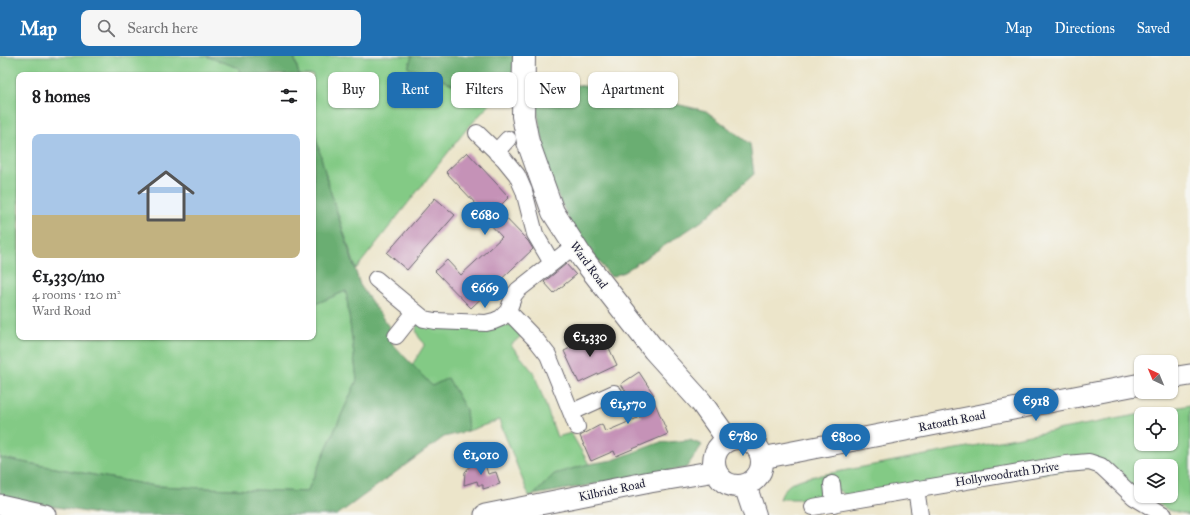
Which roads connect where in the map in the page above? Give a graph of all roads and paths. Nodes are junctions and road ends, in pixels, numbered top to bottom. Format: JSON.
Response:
{"nodes":[{"id":1,"x":524,"y":56,"type":"edge"},
{"id":2,"x":477,"y":133,"type":"dead end"},
{"id":3,"x":508,"y":138,"type":"dead end"},
{"id":4,"x":496,"y":152,"type":"junction"},
{"id":5,"x":574,"y":246,"type":"junction"},
{"id":6,"x":552,"y":263,"type":"junction"},
{"id":7,"x":376,"y":279,"type":"dead end"},
{"id":8,"x":508,"y":311,"type":"junction"},
{"id":9,"x":415,"y":312,"type":"junction"},
{"id":10,"x":396,"y":336,"type":"dead end"},
{"id":11,"x":1190,"y":375,"type":"edge"},
{"id":12,"x":1178,"y":377,"type":"edge"},
{"id":13,"x":1134,"y":385,"type":"edge"},
{"id":14,"x":614,"y":393,"type":"dead end"},
{"id":15,"x":728,"y":440,"type":"junction"},
{"id":16,"x":762,"y":458,"type":"junction"},
{"id":17,"x":716,"y":471,"type":"junction"},
{"id":18,"x":832,"y":484,"type":"dead end"},
{"id":19,"x":745,"y":485,"type":"junction"},
{"id":20,"x":916,"y":489,"type":"junction"},
{"id":21,"x":834,"y":504,"type":"junction"},
{"id":22,"x":0,"y":505,"type":"edge"},
{"id":23,"x":813,"y":508,"type":"dead end"},
{"id":24,"x":546,"y":510,"type":"edge"},
{"id":25,"x":46,"y":515,"type":"edge"},
{"id":26,"x":485,"y":515,"type":"edge"},
{"id":27,"x":755,"y":515,"type":"edge"},
{"id":28,"x":920,"y":515,"type":"edge"},
{"id":29,"x":1164,"y":515,"type":"edge"}],
"edges":[{"from":1,"to":5,"type":"main road","name":"Ward Road"},
{"from":2,"to":4,"type":"street"},
{"from":3,"to":4,"type":"street"},
{"from":4,"to":6,"type":"street"},
{"from":5,"to":6,"type":"street"},
{"from":5,"to":15,"type":"main road","name":"Ward Road"},
{"from":6,"to":8,"type":"street"},
{"from":7,"to":9,"type":"street"},
{"from":8,"to":9,"type":"street"},
{"from":8,"to":14,"type":"street"},
{"from":9,"to":10,"type":"street"},
{"from":11,"to":12,"type":"street"},
{"from":13,"to":16,"type":"street","name":"Ratoath Road"},
{"from":15,"to":16,"type":"main road"},
{"from":15,"to":17,"type":"main road"},
{"from":16,"to":19,"type":"main road"},
{"from":17,"to":19,"type":"main road"},
{"from":17,"to":24,"type":"street","name":"Kilbride Road"},
{"from":18,"to":21,"type":"street"},
{"from":19,"to":27,"type":"main road"},
{"from":20,"to":21,"type":"street","name":"Hollywoodrath Drive"},
{"from":20,"to":28,"type":"street"},
{"from":20,"to":29,"type":"street","name":"Hollywoodrath Drive"},
{"from":21,"to":23,"type":"street","name":"Hollywoodrath Drive"},
{"from":22,"to":25,"type":"street"},
{"from":24,"to":26,"type":"street","name":"Kilbride Road"}]}
